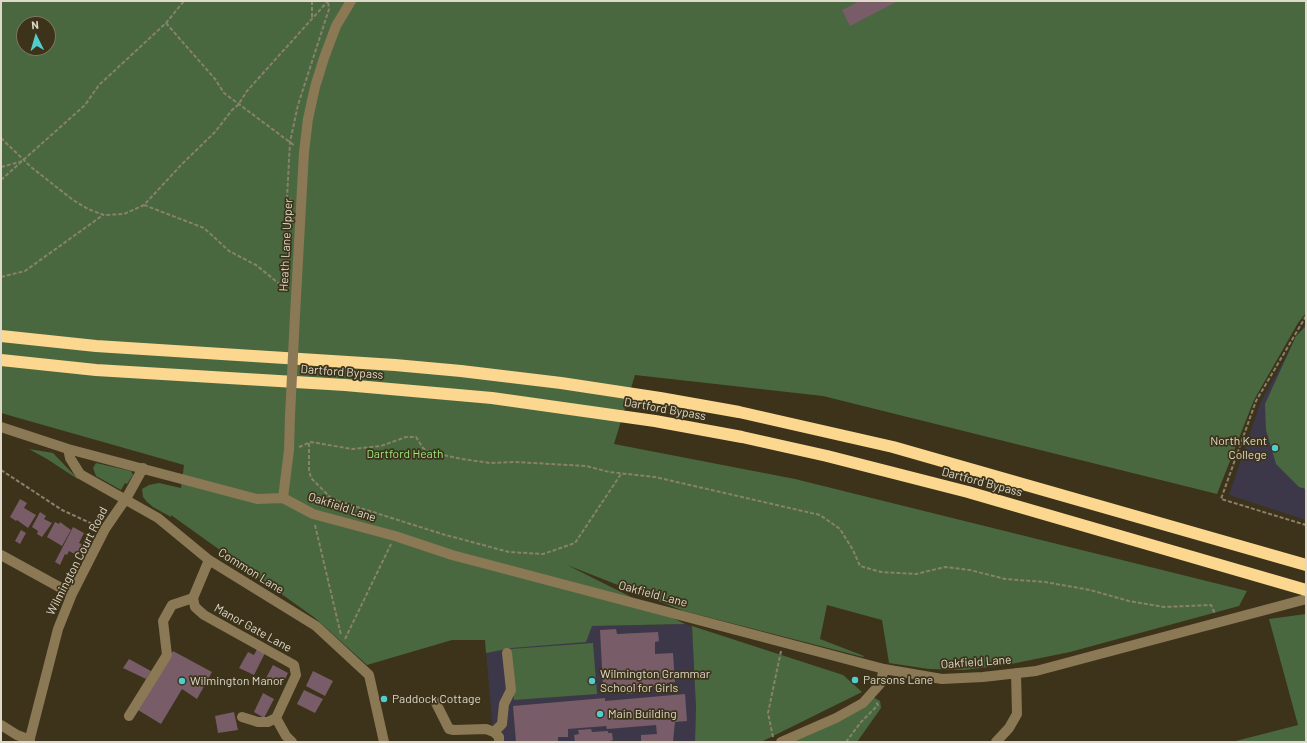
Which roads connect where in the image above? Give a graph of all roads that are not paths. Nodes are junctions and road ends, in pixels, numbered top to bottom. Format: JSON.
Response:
{"nodes":[{"id":1,"x":351,"y":1,"type":"edge"},
{"id":2,"x":1,"y":336,"type":"edge"},
{"id":3,"x":1,"y":360,"type":"edge"},
{"id":4,"x":1,"y":427,"type":"edge"},
{"id":5,"x":68,"y":449,"type":"junction"},
{"id":6,"x":143,"y":468,"type":"junction"},
{"id":7,"x":283,"y":498,"type":"junction"},
{"id":8,"x":124,"y":500,"type":"junction"},
{"id":9,"x":1,"y":554,"type":"edge"},
{"id":10,"x":209,"y":560,"type":"junction"},
{"id":11,"x":1306,"y":565,"type":"edge"},
{"id":12,"x":1306,"y":590,"type":"edge"},
{"id":13,"x":72,"y":594,"type":"junction"},
{"id":14,"x":193,"y":598,"type":"junction"},
{"id":15,"x":1306,"y":598,"type":"edge"},
{"id":16,"x":507,"y":653,"type":"dead end"},
{"id":17,"x":884,"y":669,"type":"junction"},
{"id":18,"x":1016,"y":673,"type":"junction"},
{"id":19,"x":435,"y":701,"type":"dead end"},
{"id":20,"x":129,"y":716,"type":"dead end"},
{"id":21,"x":242,"y":717,"type":"dead end"},
{"id":22,"x":276,"y":718,"type":"junction"},
{"id":23,"x":1,"y":725,"type":"edge"},
{"id":24,"x":494,"y":732,"type":"junction"},
{"id":25,"x":30,"y":741,"type":"edge"},
{"id":26,"x":292,"y":742,"type":"edge"},
{"id":27,"x":384,"y":742,"type":"edge"},
{"id":28,"x":499,"y":742,"type":"edge"},
{"id":29,"x":781,"y":742,"type":"edge"},
{"id":30,"x":996,"y":742,"type":"edge"}],
"edges":[{"from":1,"to":7,"type":"street","name":"Heath Lane Upper","bridge":true},
{"from":2,"to":11,"type":"highway","name":"Dartford Bypass"},
{"from":3,"to":12,"type":"highway","name":"Dartford Bypass"},
{"from":4,"to":5,"type":"street"},
{"from":5,"to":6,"type":"street"},
{"from":5,"to":8,"type":"street","name":"Common Lane"},
{"from":6,"to":7,"type":"street"},
{"from":6,"to":8,"type":"street","name":"Wilmington Court Road"},
{"from":7,"to":17,"type":"street","name":"Oakfield Lane"},
{"from":8,"to":10,"type":"street","name":"Common Lane"},
{"from":8,"to":13,"type":"street","name":"Wilmington Court Road"},
{"from":9,"to":13,"type":"street"},
{"from":10,"to":14,"type":"street"},
{"from":10,"to":27,"type":"street","name":"Common Lane"},
{"from":13,"to":25,"type":"street","name":"Wilmington Court Road"},
{"from":14,"to":20,"type":"street"},
{"from":14,"to":22,"type":"street","name":"Manor Gate Lane"},
{"from":15,"to":18,"type":"street","name":"Oakfield Lane"},
{"from":16,"to":24,"type":"street"},
{"from":17,"to":18,"type":"street","name":"Oakfield Lane"},
{"from":17,"to":29,"type":"street"},
{"from":18,"to":30,"type":"street"},
{"from":19,"to":24,"type":"street"},
{"from":21,"to":22,"type":"street"},
{"from":22,"to":26,"type":"street"},
{"from":23,"to":25,"type":"street"},
{"from":24,"to":28,"type":"street"}]}
